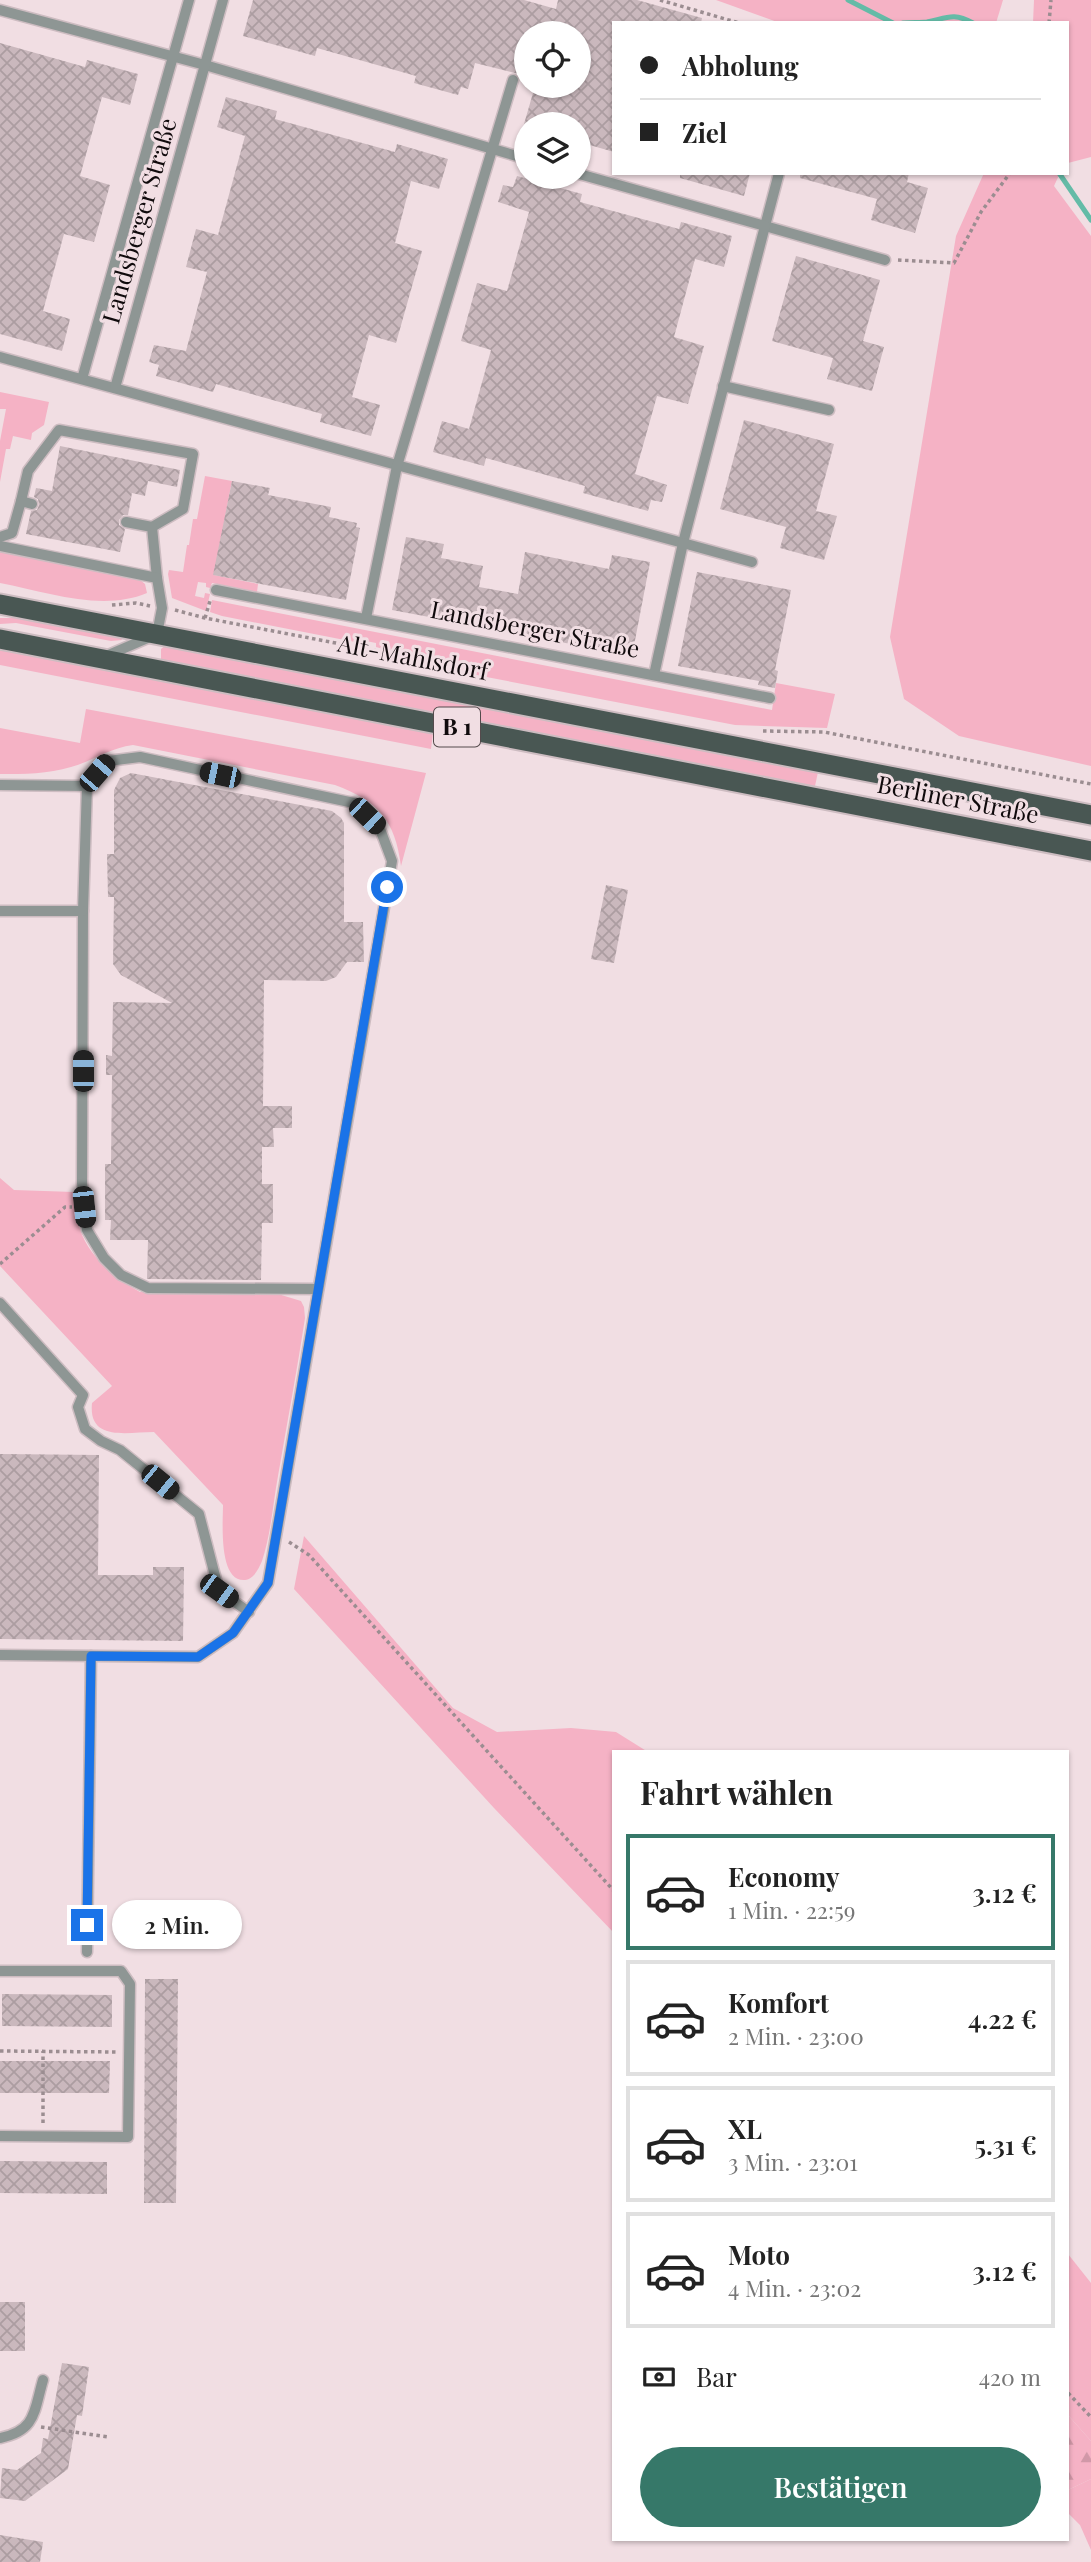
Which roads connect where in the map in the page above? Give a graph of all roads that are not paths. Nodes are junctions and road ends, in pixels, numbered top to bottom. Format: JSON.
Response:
{"nodes":[{"id":1,"x":189,"y":0,"type":"edge"},
{"id":2,"x":223,"y":0,"type":"edge"},
{"id":3,"x":0,"y":10,"type":"edge"},
{"id":4,"x":174,"y":56,"type":"junction"},
{"id":5,"x":205,"y":65,"type":"junction"},
{"id":6,"x":513,"y":80,"type":"dead end"},
{"id":7,"x":492,"y":150,"type":"junction"},
{"id":8,"x":514,"y":156,"type":"edge"},
{"id":9,"x":778,"y":175,"type":"edge"},
{"id":10,"x":591,"y":177,"type":"edge"},
{"id":11,"x":765,"y":226,"type":"junction"},
{"id":12,"x":885,"y":260,"type":"road end"},
{"id":13,"x":0,"y":357,"type":"edge"},
{"id":14,"x":82,"y":379,"type":"junction"},
{"id":15,"x":723,"y":386,"type":"junction"},
{"id":16,"x":115,"y":388,"type":"junction"},
{"id":17,"x":829,"y":410,"type":"dead end"},
{"id":18,"x":397,"y":466,"type":"junction"},
{"id":19,"x":21,"y":502,"type":"junction"},
{"id":20,"x":32,"y":504,"type":"dead end"},
{"id":21,"x":126,"y":522,"type":"dead end"},
{"id":22,"x":152,"y":527,"type":"junction"},
{"id":23,"x":0,"y":537,"type":"edge"},
{"id":24,"x":682,"y":543,"type":"junction"},
{"id":25,"x":0,"y":546,"type":"edge"},
{"id":26,"x":752,"y":562,"type":"dead end"},
{"id":27,"x":157,"y":578,"type":"junction"},
{"id":28,"x":216,"y":590,"type":"dead end"},
{"id":29,"x":0,"y":604,"type":"edge"},
{"id":30,"x":366,"y":618,"type":"junction"},
{"id":31,"x":157,"y":634,"type":"junction"},
{"id":32,"x":0,"y":639,"type":"edge"},
{"id":33,"x":99,"y":658,"type":"junction"},
{"id":34,"x":654,"y":675,"type":"junction"},
{"id":35,"x":770,"y":698,"type":"dead end"},
{"id":36,"x":817,"y":762,"type":"joint"},
{"id":37,"x":0,"y":785,"type":"edge"},
{"id":38,"x":86,"y":786,"type":"junction"},
{"id":39,"x":1091,"y":815,"type":"edge"},
{"id":40,"x":1091,"y":851,"type":"edge"},
{"id":41,"x":0,"y":911,"type":"edge"},
{"id":42,"x":83,"y":911,"type":"junction"},
{"id":43,"x":318,"y":1289,"type":"junction"},
{"id":44,"x":0,"y":1303,"type":"edge"},
{"id":45,"x":249,"y":1612,"type":"junction"},
{"id":46,"x":0,"y":1655,"type":"edge"},
{"id":47,"x":91,"y":1656,"type":"junction"},
{"id":48,"x":86,"y":1952,"type":"dead end"},
{"id":49,"x":0,"y":1971,"type":"edge"},
{"id":50,"x":0,"y":2136,"type":"edge"},
{"id":51,"x":43,"y":2380,"type":"dead end"},
{"id":52,"x":0,"y":2438,"type":"edge"}],
"edges":[{"from":1,"to":4,"type":"lane"},
{"from":2,"to":5,"type":"lane","name":"Landsberger Straße"},
{"from":3,"to":4,"type":"lane"},
{"from":4,"to":5,"type":"lane"},
{"from":4,"to":14,"type":"lane"},
{"from":5,"to":7,"type":"lane"},
{"from":5,"to":16,"type":"lane","name":"Landsberger Straße"},
{"from":6,"to":7,"type":"lane"},
{"from":7,"to":8,"type":"lane"},
{"from":7,"to":18,"type":"lane"},
{"from":9,"to":11,"type":"lane","name":"Landsberger Straße"},
{"from":10,"to":11,"type":"lane"},
{"from":11,"to":12,"type":"lane"},
{"from":11,"to":15,"type":"lane","name":"Landsberger Straße"},
{"from":13,"to":14,"type":"lane"},
{"from":14,"to":16,"type":"lane"},
{"from":15,"to":17,"type":"lane"},
{"from":15,"to":24,"type":"lane","name":"Landsberger Straße"},
{"from":16,"to":18,"type":"lane"},
{"from":18,"to":24,"type":"lane"},
{"from":18,"to":30,"type":"lane"},
{"from":19,"to":20,"type":"lane"},
{"from":19,"to":22,"type":"lane"},
{"from":19,"to":23,"type":"lane"},
{"from":21,"to":22,"type":"lane"},
{"from":22,"to":27,"type":"lane"},
{"from":24,"to":26,"type":"lane"},
{"from":24,"to":34,"type":"lane","name":"Landsberger Straße"},
{"from":25,"to":27,"type":"lane"},
{"from":27,"to":31,"type":"lane"},
{"from":28,"to":30,"type":"lane","name":"Landsberger Straße"},
{"from":29,"to":31,"type":"main road","name":"Alt-Mahlsdorf","number":"B 1"},
{"from":30,"to":34,"type":"lane","name":"Landsberger Straße"},
{"from":31,"to":33,"type":"lane"},
{"from":31,"to":36,"type":"main road","name":"Alt-Mahlsdorf","number":"B 1"},
{"from":32,"to":33,"type":"main road","number":"B 1"},
{"from":33,"to":40,"type":"main road","name":"Berliner Straße","number":"B 1"},
{"from":34,"to":35,"type":"lane","name":"Landsberger Straße"},
{"from":36,"to":39,"type":"main road","name":"Berliner Straße","number":"B 1"},
{"from":37,"to":38,"type":"lane"},
{"from":38,"to":42,"type":"lane"},
{"from":38,"to":43,"type":"lane"},
{"from":41,"to":42,"type":"lane"},
{"from":42,"to":43,"type":"lane"},
{"from":43,"to":45,"type":"lane"},
{"from":44,"to":45,"type":"lane"},
{"from":45,"to":47,"type":"lane"},
{"from":46,"to":47,"type":"lane"},
{"from":47,"to":48,"type":"lane"},
{"from":49,"to":50,"type":"lane"},
{"from":51,"to":52,"type":"lane"}]}
